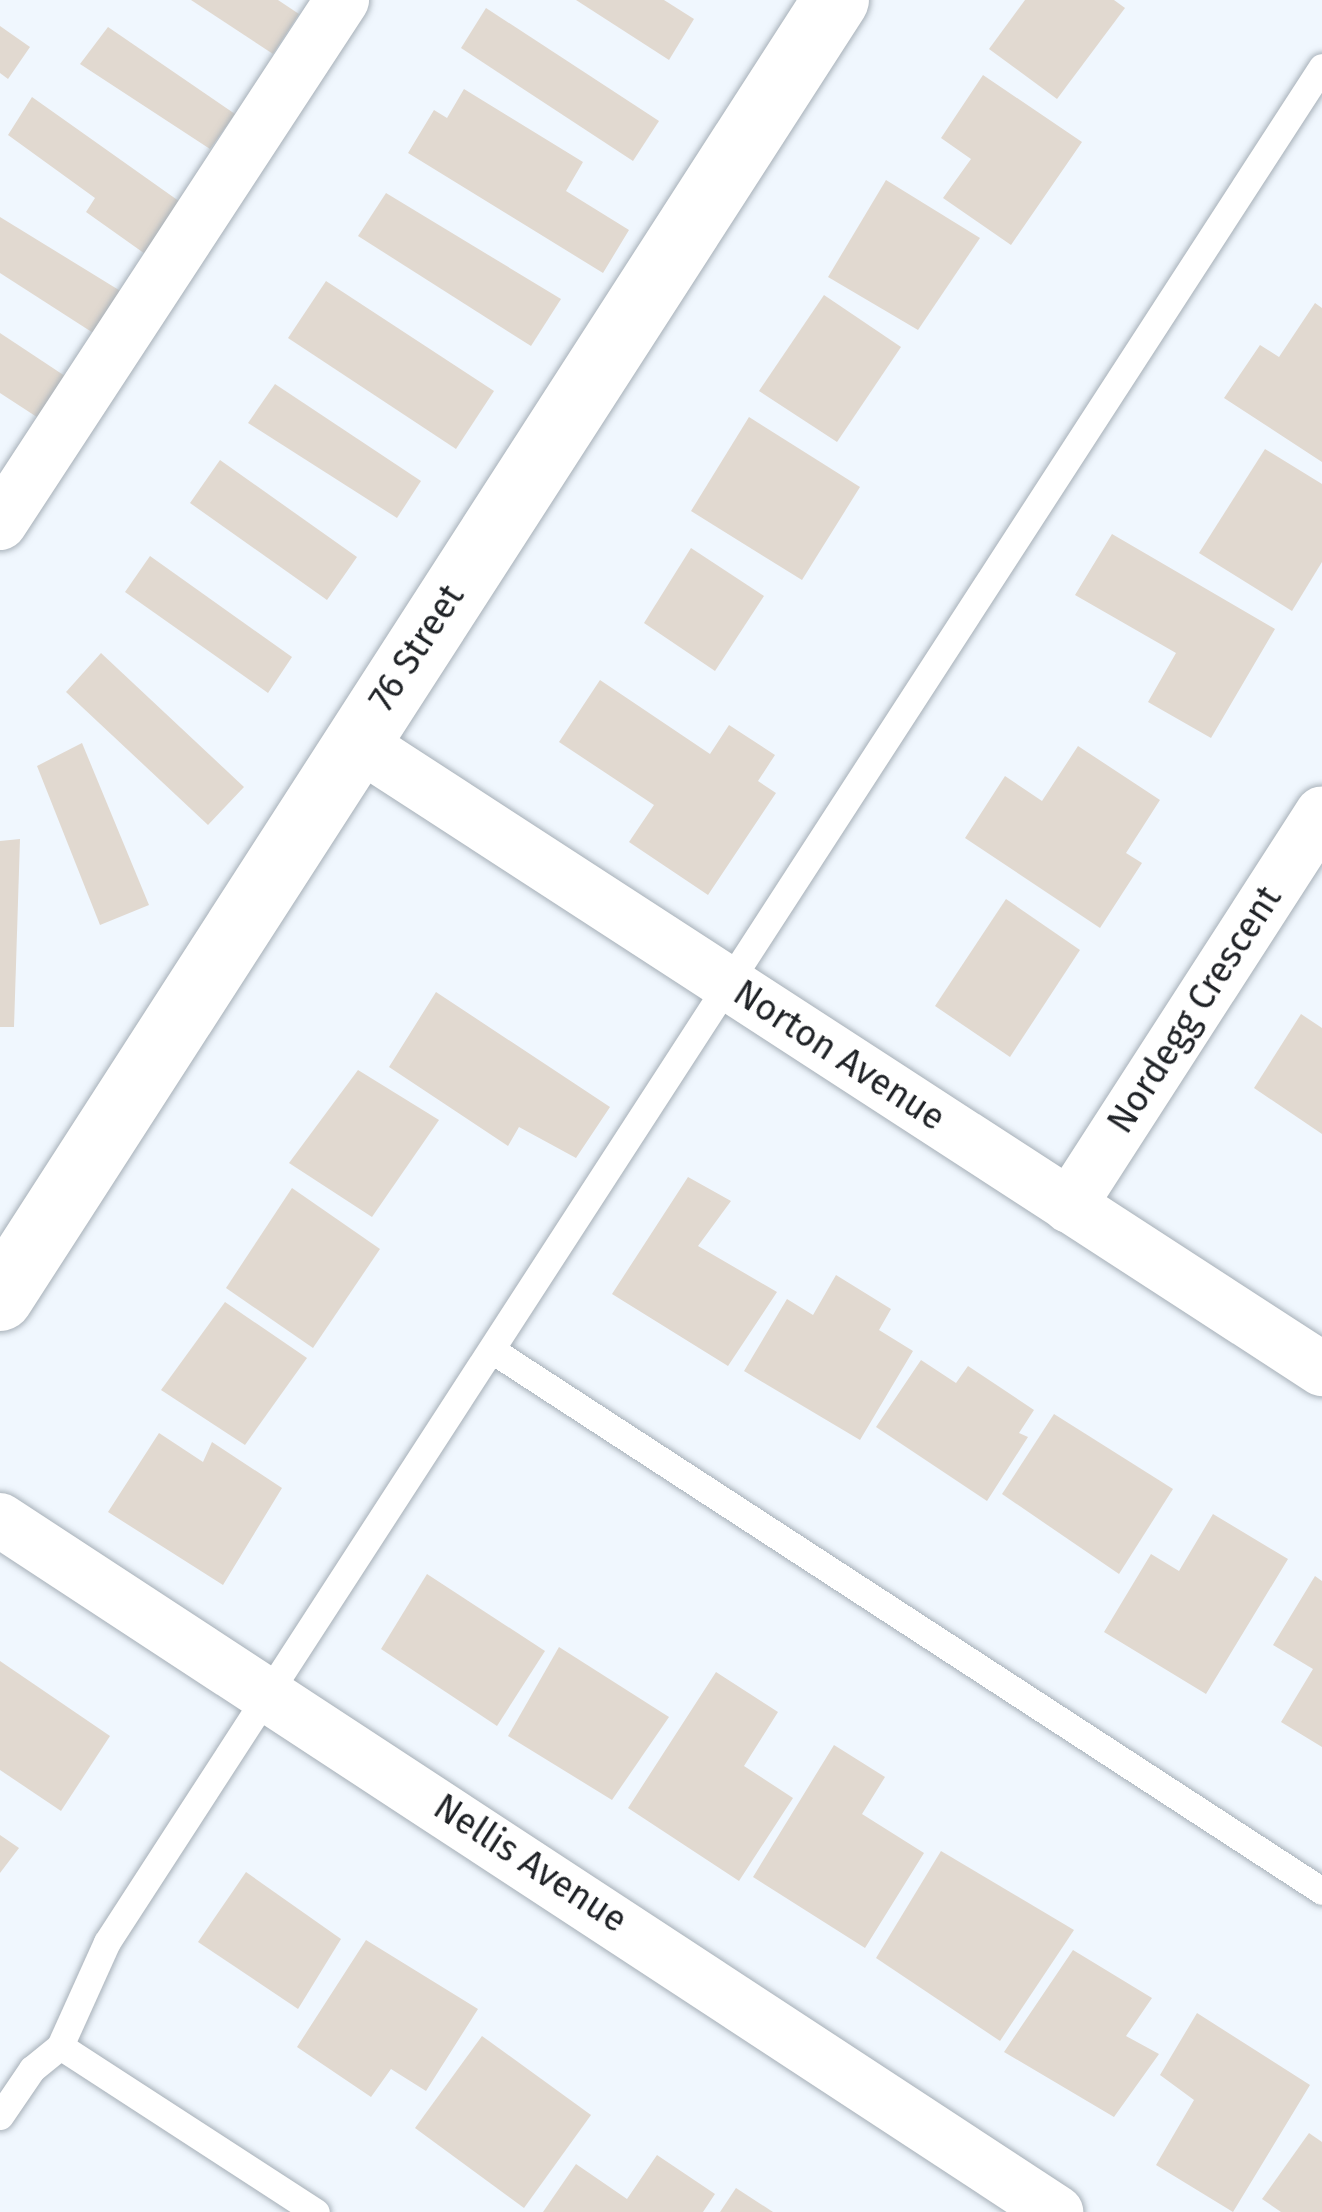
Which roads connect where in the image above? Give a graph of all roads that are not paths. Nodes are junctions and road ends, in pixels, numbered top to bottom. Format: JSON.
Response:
{"nodes":[{"id":1,"x":343,"y":0,"type":"edge"},
{"id":2,"x":836,"y":0,"type":"edge"},
{"id":3,"x":1322,"y":67,"type":"edge"},
{"id":4,"x":0,"y":523,"type":"edge"},
{"id":5,"x":356,"y":742,"type":"junction"},
{"id":6,"x":1317,"y":833,"type":"edge"},
{"id":7,"x":724,"y":980,"type":"junction"},
{"id":8,"x":1069,"y":1206,"type":"junction"},
{"id":9,"x":0,"y":1298,"type":"edge"},
{"id":10,"x":495,"y":1352,"type":"junction"},
{"id":11,"x":1322,"y":1369,"type":"edge"},
{"id":12,"x":0,"y":1520,"type":"edge"},
{"id":13,"x":270,"y":1692,"type":"junction"},
{"id":14,"x":1322,"y":1891,"type":"edge"},
{"id":15,"x":60,"y":2046,"type":"junction"},
{"id":16,"x":0,"y":2116,"type":"edge"},
{"id":17,"x":316,"y":2212,"type":"edge"},
{"id":18,"x":1057,"y":2212,"type":"edge"}],
"edges":[{"from":1,"to":4,"type":"street"},
{"from":2,"to":5,"type":"street","name":"76 Street"},
{"from":3,"to":7,"type":"lane"},
{"from":5,"to":7,"type":"street","name":"Norton Avenue"},
{"from":5,"to":9,"type":"street","name":"76 Street"},
{"from":6,"to":8,"type":"street","name":"Nordegg Crescent"},
{"from":7,"to":8,"type":"street","name":"Norton Avenue"},
{"from":7,"to":10,"type":"lane"},
{"from":8,"to":11,"type":"street","name":"Norton Avenue"},
{"from":10,"to":13,"type":"lane"},
{"from":10,"to":14,"type":"lane"},
{"from":12,"to":13,"type":"street","name":"Nellis Avenue"},
{"from":13,"to":15,"type":"lane"},
{"from":13,"to":18,"type":"street","name":"Nellis Avenue"},
{"from":15,"to":16,"type":"lane"},
{"from":15,"to":17,"type":"lane"}]}
